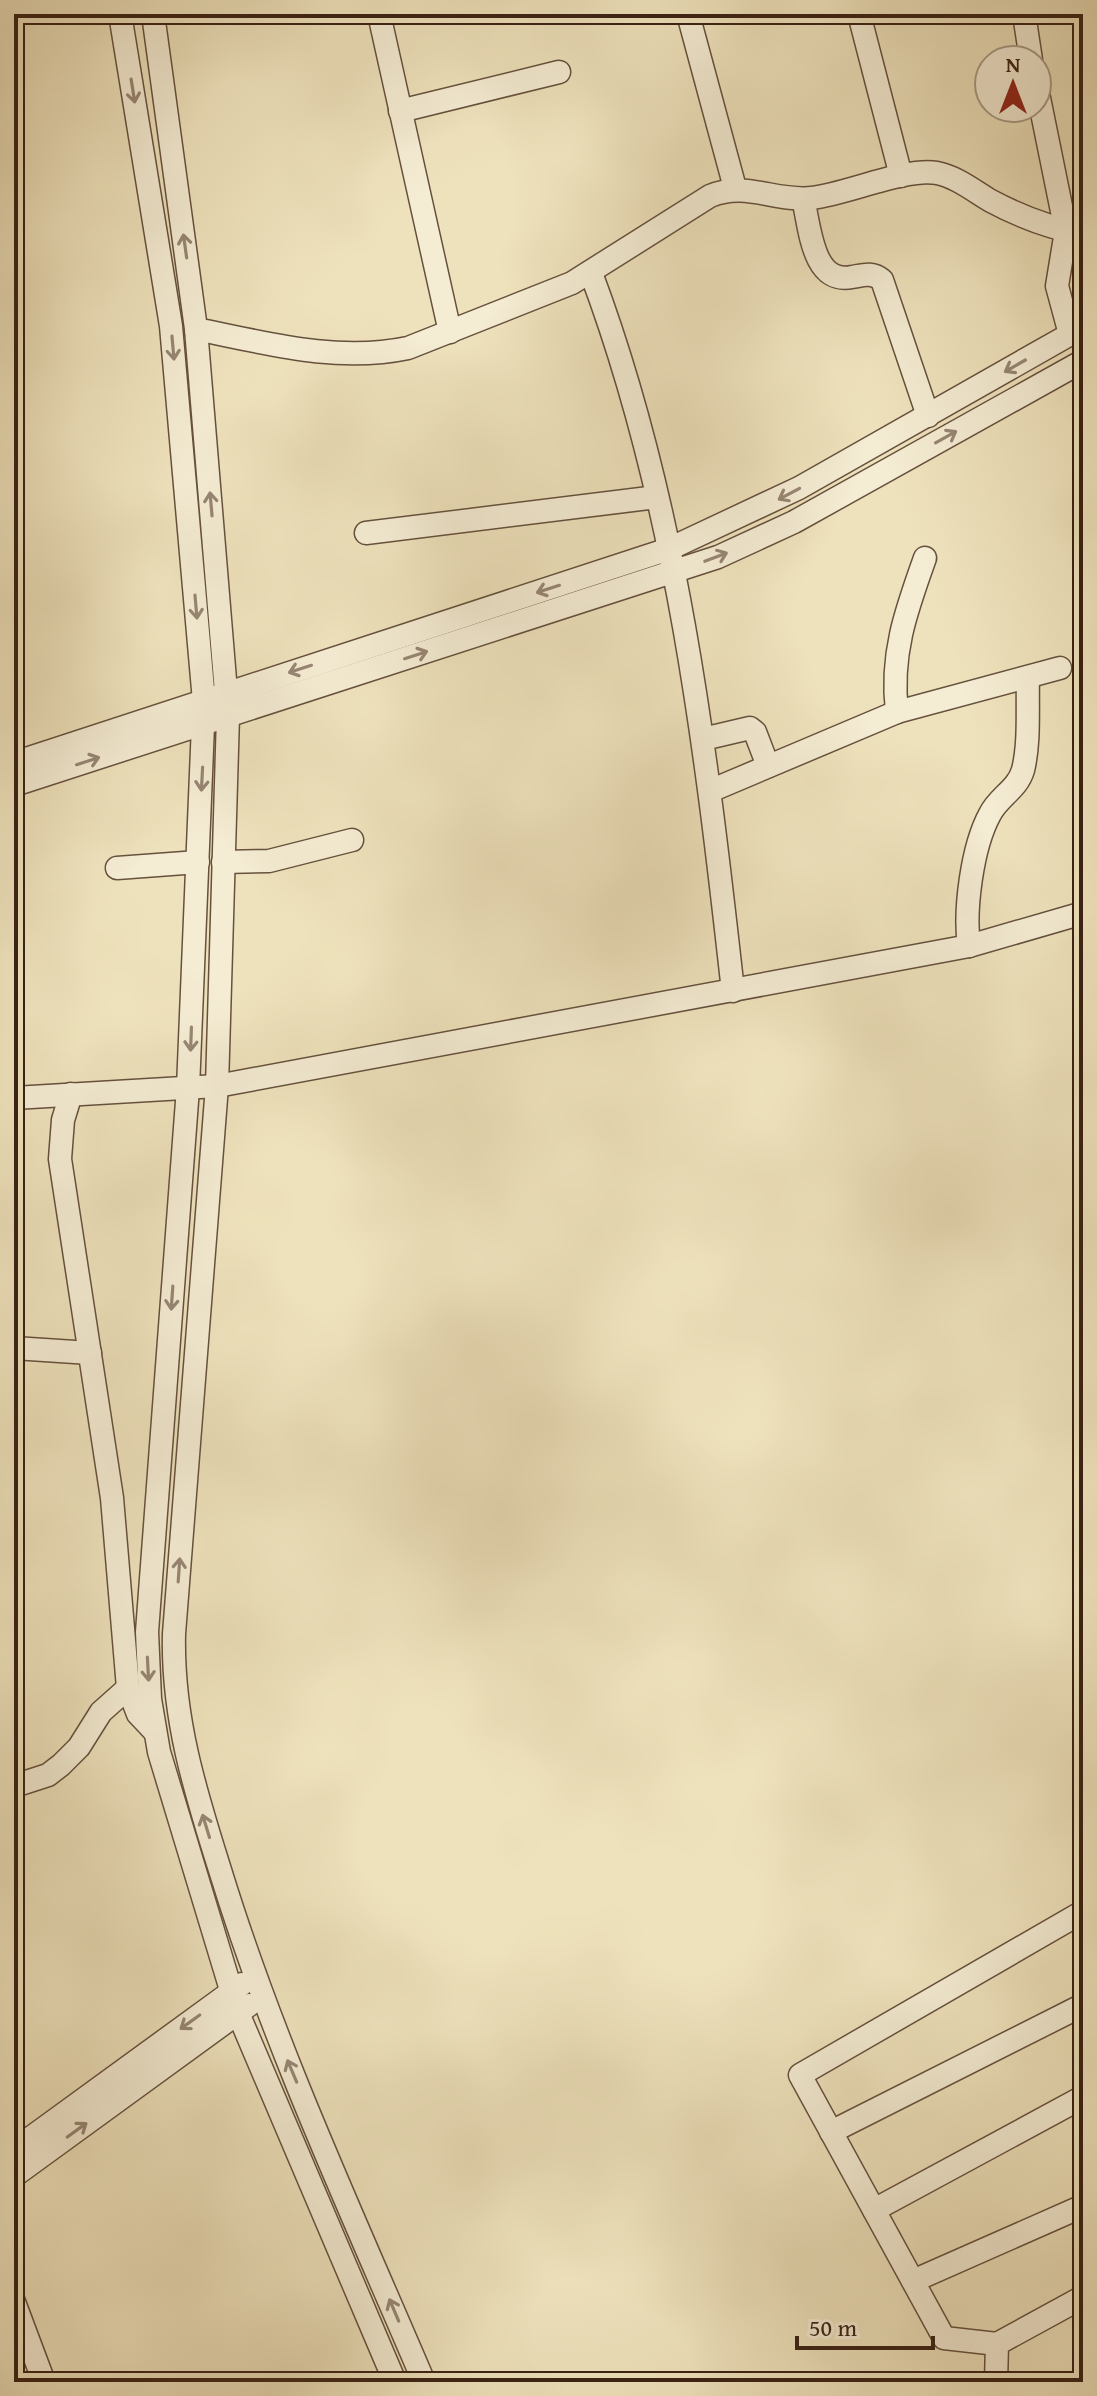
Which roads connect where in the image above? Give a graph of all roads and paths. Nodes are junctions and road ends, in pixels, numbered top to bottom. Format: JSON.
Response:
{"nodes":[{"id":1,"x":120,"y":14,"type":"edge"},
{"id":2,"x":153,"y":14,"type":"edge"},
{"id":3,"x":379,"y":14,"type":"edge"},
{"id":4,"x":688,"y":14,"type":"edge"},
{"id":5,"x":859,"y":14,"type":"edge"},
{"id":6,"x":1024,"y":14,"type":"edge"},
{"id":7,"x":1029,"y":44,"type":"edge"},
{"id":8,"x":559,"y":72,"type":"dead end"},
{"id":9,"x":400,"y":111,"type":"junction"},
{"id":10,"x":1046,"y":124,"type":"edge"},
{"id":11,"x":901,"y":176,"type":"junction"},
{"id":12,"x":735,"y":188,"type":"junction"},
{"id":13,"x":803,"y":199,"type":"junction"},
{"id":14,"x":1075,"y":232,"type":"edge"},
{"id":15,"x":591,"y":273,"type":"junction"},
{"id":16,"x":196,"y":329,"type":"junction"},
{"id":17,"x":1077,"y":331,"type":"edge"},
{"id":18,"x":450,"y":332,"type":"junction"},
{"id":19,"x":1083,"y":361,"type":"edge"},
{"id":20,"x":928,"y":416,"type":"junction"},
{"id":21,"x":657,"y":497,"type":"junction"},
{"id":22,"x":366,"y":533,"type":"dead end"},
{"id":23,"x":669,"y":549,"type":"junction"},
{"id":24,"x":925,"y":558,"type":"dead end"},
{"id":25,"x":672,"y":573,"type":"junction"},
{"id":26,"x":1060,"y":668,"type":"dead end"},
{"id":27,"x":1028,"y":678,"type":"junction"},
{"id":28,"x":227,"y":705,"type":"junction"},
{"id":29,"x":204,"y":712,"type":"junction"},
{"id":30,"x":897,"y":712,"type":"junction"},
{"id":31,"x":703,"y":739,"type":"junction"},
{"id":32,"x":14,"y":763,"type":"edge"},
{"id":33,"x":768,"y":766,"type":"junction"},
{"id":34,"x":14,"y":785,"type":"edge"},
{"id":35,"x":710,"y":791,"type":"junction"},
{"id":36,"x":352,"y":840,"type":"dead end"},
{"id":37,"x":198,"y":862,"type":"junction"},
{"id":38,"x":223,"y":862,"type":"junction"},
{"id":39,"x":117,"y":868,"type":"dead end"},
{"id":40,"x":1083,"y":913,"type":"edge"},
{"id":41,"x":969,"y":946,"type":"junction"},
{"id":42,"x":733,"y":991,"type":"junction"},
{"id":43,"x":217,"y":1086,"type":"junction"},
{"id":44,"x":188,"y":1088,"type":"junction"},
{"id":45,"x":71,"y":1094,"type":"junction"},
{"id":46,"x":14,"y":1098,"type":"edge"},
{"id":47,"x":14,"y":1348,"type":"edge"},
{"id":48,"x":90,"y":1353,"type":"junction"},
{"id":49,"x":128,"y":1688,"type":"junction"},
{"id":50,"x":155,"y":1732,"type":"junction"},
{"id":51,"x":14,"y":1786,"type":"edge"},
{"id":52,"x":1083,"y":1922,"type":"edge"},
{"id":53,"x":256,"y":1986,"type":"junction"},
{"id":54,"x":235,"y":2003,"type":"junction"},
{"id":55,"x":1083,"y":2005,"type":"edge"},
{"id":56,"x":1083,"y":2097,"type":"edge"},
{"id":57,"x":831,"y":2132,"type":"junction"},
{"id":58,"x":14,"y":2150,"type":"edge"},
{"id":59,"x":14,"y":2176,"type":"edge"},
{"id":60,"x":1083,"y":2206,"type":"edge"},
{"id":61,"x":874,"y":2210,"type":"junction"},
{"id":62,"x":913,"y":2281,"type":"junction"},
{"id":63,"x":1083,"y":2297,"type":"edge"},
{"id":64,"x":14,"y":2302,"type":"edge"},
{"id":65,"x":997,"y":2344,"type":"junction"},
{"id":66,"x":44,"y":2382,"type":"edge"},
{"id":67,"x":395,"y":2382,"type":"edge"},
{"id":68,"x":424,"y":2382,"type":"edge"},
{"id":69,"x":996,"y":2382,"type":"edge"}],
"edges":[{"from":1,"to":29,"type":"street","one_way":true},
{"from":16,"to":2,"type":"street","one_way":true},
{"from":3,"to":9,"type":"street"},
{"from":4,"to":12,"type":"street"},
{"from":5,"to":11,"type":"street"},
{"from":6,"to":7,"type":"street"},
{"from":8,"to":9,"type":"street"},
{"from":9,"to":18,"type":"street"},
{"from":10,"to":14,"type":"street"},
{"from":11,"to":13,"type":"street"},
{"from":11,"to":14,"type":"street"},
{"from":12,"to":13,"type":"street"},
{"from":12,"to":15,"type":"street"},
{"from":13,"to":20,"type":"street"},
{"from":14,"to":17,"type":"street"},
{"from":15,"to":18,"type":"street"},
{"from":15,"to":21,"type":"street"},
{"from":16,"to":18,"type":"street"},
{"from":28,"to":16,"type":"street","one_way":true},
{"from":17,"to":20,"type":"street","one_way":true},
{"from":25,"to":19,"type":"street","one_way":true},
{"from":20,"to":23,"type":"street","one_way":true},
{"from":21,"to":22,"type":"street"},
{"from":21,"to":23,"type":"street"},
{"from":23,"to":25,"type":"street"},
{"from":23,"to":28,"type":"street","one_way":true},
{"from":24,"to":30,"type":"street"},
{"from":28,"to":25,"type":"street","one_way":true},
{"from":25,"to":31,"type":"street"},
{"from":26,"to":27,"type":"street"},
{"from":27,"to":30,"type":"street"},
{"from":27,"to":41,"type":"street"},
{"from":28,"to":29,"type":"street"},
{"from":28,"to":38,"type":"street"},
{"from":29,"to":32,"type":"street"},
{"from":34,"to":29,"type":"street","one_way":true},
{"from":29,"to":37,"type":"street","one_way":true},
{"from":30,"to":33,"type":"street"},
{"from":31,"to":33,"type":"street"},
{"from":31,"to":35,"type":"street"},
{"from":33,"to":35,"type":"street"},
{"from":35,"to":42,"type":"street"},
{"from":36,"to":38,"type":"street"},
{"from":37,"to":39,"type":"street"},
{"from":37,"to":44,"type":"street","one_way":true},
{"from":38,"to":43,"type":"street"},
{"from":40,"to":41,"type":"street"},
{"from":41,"to":42,"type":"street"},
{"from":42,"to":43,"type":"street"},
{"from":43,"to":44,"type":"street"},
{"from":53,"to":43,"type":"street","one_way":true},
{"from":44,"to":45,"type":"street"},
{"from":44,"to":50,"type":"street","one_way":true},
{"from":45,"to":46,"type":"street"},
{"from":45,"to":48,"type":"street"},
{"from":47,"to":48,"type":"street"},
{"from":48,"to":49,"type":"street"},
{"from":49,"to":50,"type":"street"},
{"from":49,"to":51,"type":"street"},
{"from":50,"to":54,"type":"street"},
{"from":52,"to":57,"type":"street"},
{"from":53,"to":54,"type":"street"},
{"from":68,"to":53,"type":"street","one_way":true},
{"from":54,"to":58,"type":"street","one_way":true},
{"from":59,"to":54,"type":"street","one_way":true},
{"from":54,"to":67,"type":"street"},
{"from":55,"to":57,"type":"street"},
{"from":56,"to":61,"type":"street"},
{"from":57,"to":61,"type":"street"},
{"from":60,"to":62,"type":"street"},
{"from":61,"to":62,"type":"street"},
{"from":62,"to":65,"type":"street"},
{"from":63,"to":65,"type":"street"},
{"from":64,"to":66,"type":"street"},
{"from":65,"to":69,"type":"street"}]}
